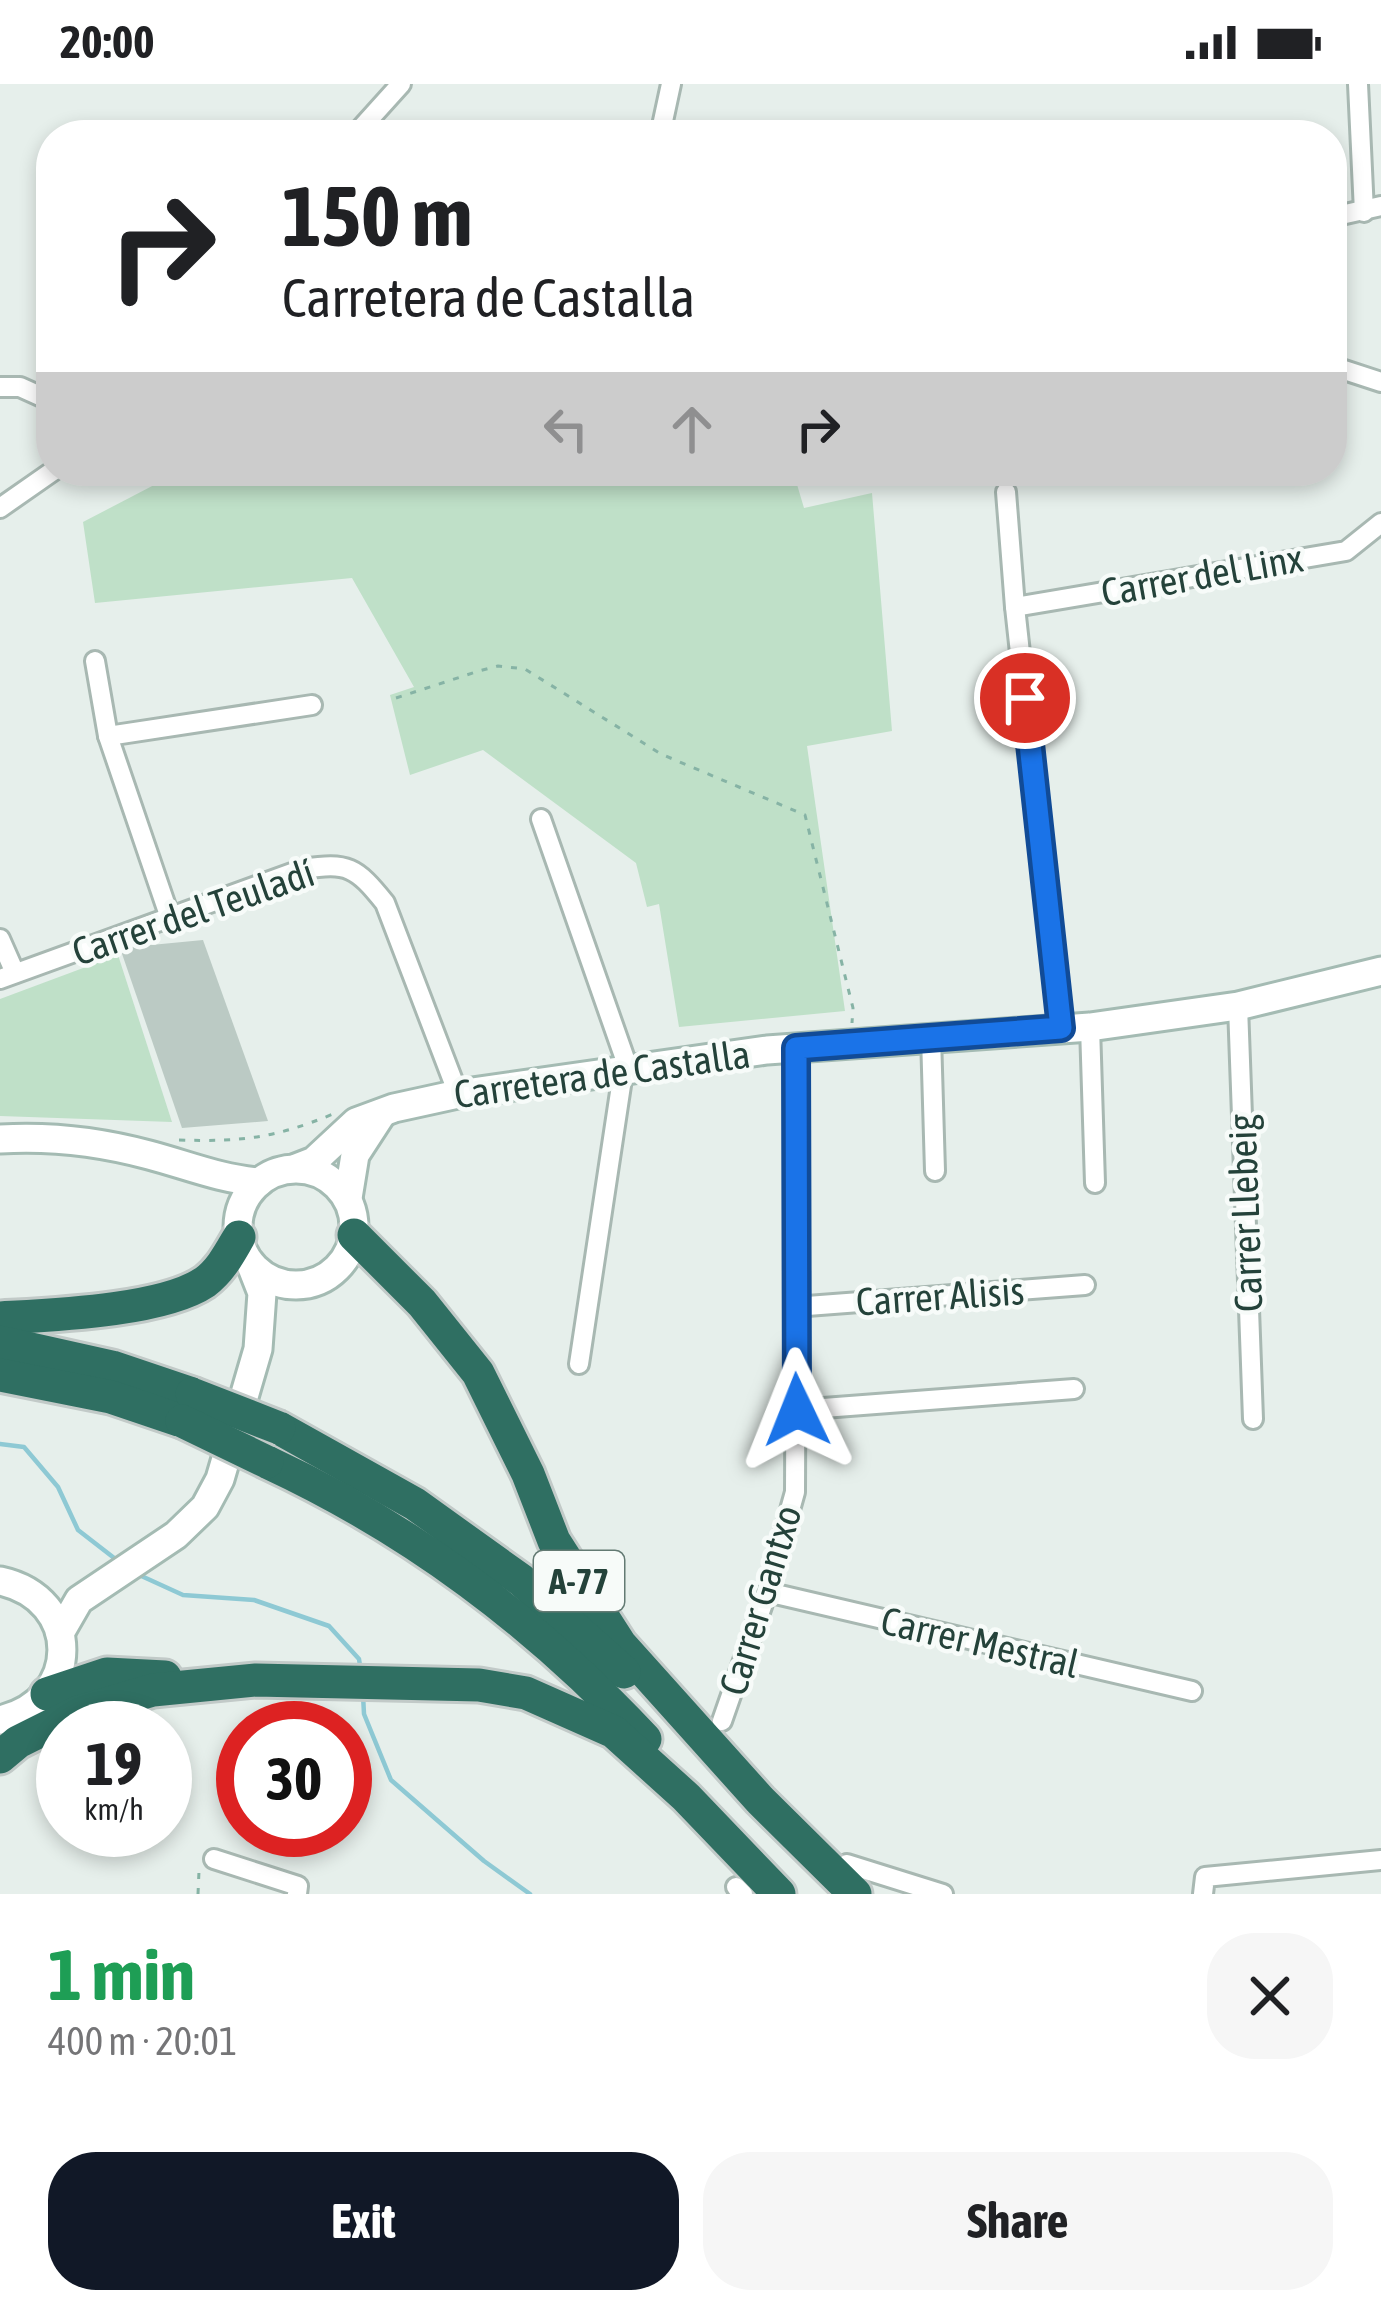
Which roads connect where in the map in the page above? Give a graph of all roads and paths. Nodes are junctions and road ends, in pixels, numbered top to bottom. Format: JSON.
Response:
{"nodes":[{"id":1,"x":400,"y":84,"type":"edge"},
{"id":2,"x":671,"y":84,"type":"edge"},
{"id":3,"x":1358,"y":84,"type":"edge"},
{"id":4,"x":368,"y":120,"type":"edge"},
{"id":5,"x":663,"y":120,"type":"edge"},
{"id":6,"x":1372,"y":209,"type":"edge"},
{"id":7,"x":1347,"y":371,"type":"edge"},
{"id":8,"x":1381,"y":382,"type":"edge"},
{"id":9,"x":0,"y":387,"type":"edge"},
{"id":10,"x":36,"y":394,"type":"edge"},
{"id":11,"x":36,"y":483,"type":"edge"},
{"id":12,"x":1006,"y":492,"type":"dead end"},
{"id":13,"x":0,"y":508,"type":"edge"},
{"id":14,"x":1381,"y":523,"type":"edge"},
{"id":15,"x":1015,"y":607,"type":"junction"},
{"id":16,"x":95,"y":661,"type":"dead end"},
{"id":17,"x":397,"y":698,"type":"dead end"},
{"id":18,"x":312,"y":705,"type":"dead end"},
{"id":19,"x":108,"y":736,"type":"junction"},
{"id":20,"x":541,"y":819,"type":"dead end"},
{"id":21,"x":170,"y":918,"type":"junction"},
{"id":22,"x":0,"y":939,"type":"edge"},
{"id":23,"x":1381,"y":971,"type":"edge"},
{"id":24,"x":7,"y":976,"type":"edge"},
{"id":25,"x":1238,"y":1006,"type":"junction"},
{"id":26,"x":1090,"y":1027,"type":"junction"},
{"id":27,"x":1061,"y":1028,"type":"junction"},
{"id":28,"x":931,"y":1036,"type":"junction"},
{"id":29,"x":851,"y":1043,"type":"junction"},
{"id":30,"x":796,"y":1048,"type":"junction"},
{"id":31,"x":620,"y":1072,"type":"junction"},
{"id":32,"x":458,"y":1094,"type":"junction"},
{"id":33,"x":389,"y":1110,"type":"junction"},
{"id":34,"x":0,"y":1139,"type":"edge"},
{"id":35,"x":296,"y":1168,"type":"junction"},
{"id":36,"x":935,"y":1171,"type":"dead end"},
{"id":37,"x":1095,"y":1183,"type":"dead end"},
{"id":38,"x":243,"y":1187,"type":"junction"},
{"id":39,"x":347,"y":1198,"type":"junction"},
{"id":40,"x":354,"y":1235,"type":"junction"},
{"id":41,"x":245,"y":1251,"type":"junction"},
{"id":42,"x":305,"y":1285,"type":"junction"},
{"id":43,"x":1085,"y":1285,"type":"dead end"},
{"id":44,"x":794,"y":1307,"type":"junction"},
{"id":45,"x":0,"y":1318,"type":"edge"},
{"id":46,"x":0,"y":1342,"type":"edge"},
{"id":47,"x":258,"y":1349,"type":"junction"},
{"id":48,"x":579,"y":1364,"type":"dead end"},
{"id":49,"x":0,"y":1375,"type":"edge"},
{"id":50,"x":1074,"y":1389,"type":"dead end"},
{"id":51,"x":187,"y":1407,"type":"junction"},
{"id":52,"x":797,"y":1410,"type":"junction"},
{"id":53,"x":1252,"y":1419,"type":"dead end"},
{"id":54,"x":0,"y":1581,"type":"edge"},
{"id":55,"x":100,"y":1582,"type":"junction"},
{"id":56,"x":767,"y":1592,"type":"junction"},
{"id":57,"x":36,"y":1596,"type":"junction"},
{"id":58,"x":60,"y":1633,"type":"junction"},
{"id":59,"x":256,"y":1680,"type":"junction"},
{"id":60,"x":1192,"y":1691,"type":"dead end"},
{"id":61,"x":47,"y":1694,"type":"junction"},
{"id":62,"x":0,"y":1720,"type":"edge"},
{"id":63,"x":722,"y":1721,"type":"dead end"},
{"id":64,"x":0,"y":1757,"type":"edge"},
{"id":65,"x":1381,"y":1860,"type":"edge"},
{"id":66,"x":207,"y":1865,"type":"joint"},
{"id":67,"x":845,"y":1884,"type":"edge"},
{"id":68,"x":198,"y":1894,"type":"edge"},
{"id":69,"x":297,"y":1894,"type":"edge"},
{"id":70,"x":779,"y":1894,"type":"edge"},
{"id":71,"x":792,"y":1894,"type":"edge"},
{"id":72,"x":944,"y":1894,"type":"edge"},
{"id":73,"x":1203,"y":1894,"type":"edge"}],
"edges":[{"from":1,"to":4,"type":"street"},
{"from":2,"to":5,"type":"street"},
{"from":3,"to":6,"type":"street"},
{"from":7,"to":8,"type":"street"},
{"from":9,"to":10,"type":"street"},
{"from":11,"to":13,"type":"street"},
{"from":12,"to":15,"type":"street"},
{"from":14,"to":15,"type":"street","name":"Carrer del Linx"},
{"from":15,"to":27,"type":"street"},
{"from":16,"to":19,"type":"street"},
{"from":17,"to":29,"type":"path"},
{"from":18,"to":19,"type":"street"},
{"from":19,"to":21,"type":"street"},
{"from":20,"to":31,"type":"street"},
{"from":21,"to":24,"type":"street","name":"Carrer del Teuladí"},
{"from":21,"to":32,"type":"street","name":"Carrer del Teuladí"},
{"from":22,"to":24,"type":"street"},
{"from":23,"to":25,"type":"main road","name":"Carretera de Castalla"},
{"from":25,"to":26,"type":"main road","name":"Carretera de Castalla"},
{"from":25,"to":53,"type":"street","name":"Carrer Llebeig"},
{"from":26,"to":27,"type":"main road","name":"Carretera de Castalla"},
{"from":26,"to":37,"type":"street"},
{"from":27,"to":28,"type":"main road","name":"Carretera de Castalla"},
{"from":28,"to":29,"type":"main road","name":"Carretera de Castalla"},
{"from":28,"to":36,"type":"street"},
{"from":29,"to":30,"type":"main road","name":"Carretera de Castalla"},
{"from":30,"to":31,"type":"main road","name":"Carretera de Castalla"},
{"from":30,"to":44,"type":"street","name":"Carrer Gantxo"},
{"from":31,"to":32,"type":"main road","name":"Carretera de Castalla"},
{"from":31,"to":48,"type":"street"},
{"from":32,"to":33,"type":"main road","name":"Carretera de Castalla"},
{"from":33,"to":35,"type":"main road","name":"Carretera de Castalla"},
{"from":33,"to":39,"type":"main road"},
{"from":34,"to":38,"type":"main road"},
{"from":35,"to":38,"type":"main road"},
{"from":35,"to":39,"type":"main road"},
{"from":38,"to":41,"type":"main road"},
{"from":39,"to":40,"type":"main road"},
{"from":40,"to":42,"type":"main road"},
{"from":40,"to":67,"type":"highway","number":"A-77"},
{"from":41,"to":42,"type":"main road"},
{"from":41,"to":45,"type":"highway"},
{"from":41,"to":47,"type":"main road"},
{"from":42,"to":47,"type":"main road"},
{"from":43,"to":44,"type":"street","name":"Carrer Alisis"},
{"from":44,"to":52,"type":"street","name":"Carrer Gantxo"},
{"from":46,"to":51,"type":"highway","number":"A-77"},
{"from":47,"to":55,"type":"main road"},
{"from":49,"to":51,"type":"highway","number":"A-77"},
{"from":50,"to":52,"type":"street"},
{"from":51,"to":67,"type":"highway","number":"A-77","bridge":true},
{"from":51,"to":71,"type":"highway","number":"A-77","bridge":true},
{"from":52,"to":56,"type":"street","name":"Carrer Gantxo"},
{"from":54,"to":57,"type":"main road"},
{"from":55,"to":57,"type":"main road"},
{"from":55,"to":58,"type":"main road"},
{"from":56,"to":60,"type":"street","name":"Carrer Mestral"},
{"from":56,"to":63,"type":"street","name":"Carrer Gantxo"},
{"from":57,"to":58,"type":"main road"},
{"from":58,"to":61,"type":"main road"},
{"from":59,"to":61,"type":"highway"},
{"from":59,"to":64,"type":"highway"},
{"from":59,"to":70,"type":"highway"},
{"from":61,"to":62,"type":"main road"},
{"from":65,"to":73,"type":"street"},
{"from":66,"to":68,"type":"path"},
{"from":66,"to":69,"type":"street"},
{"from":67,"to":72,"type":"street"}]}
